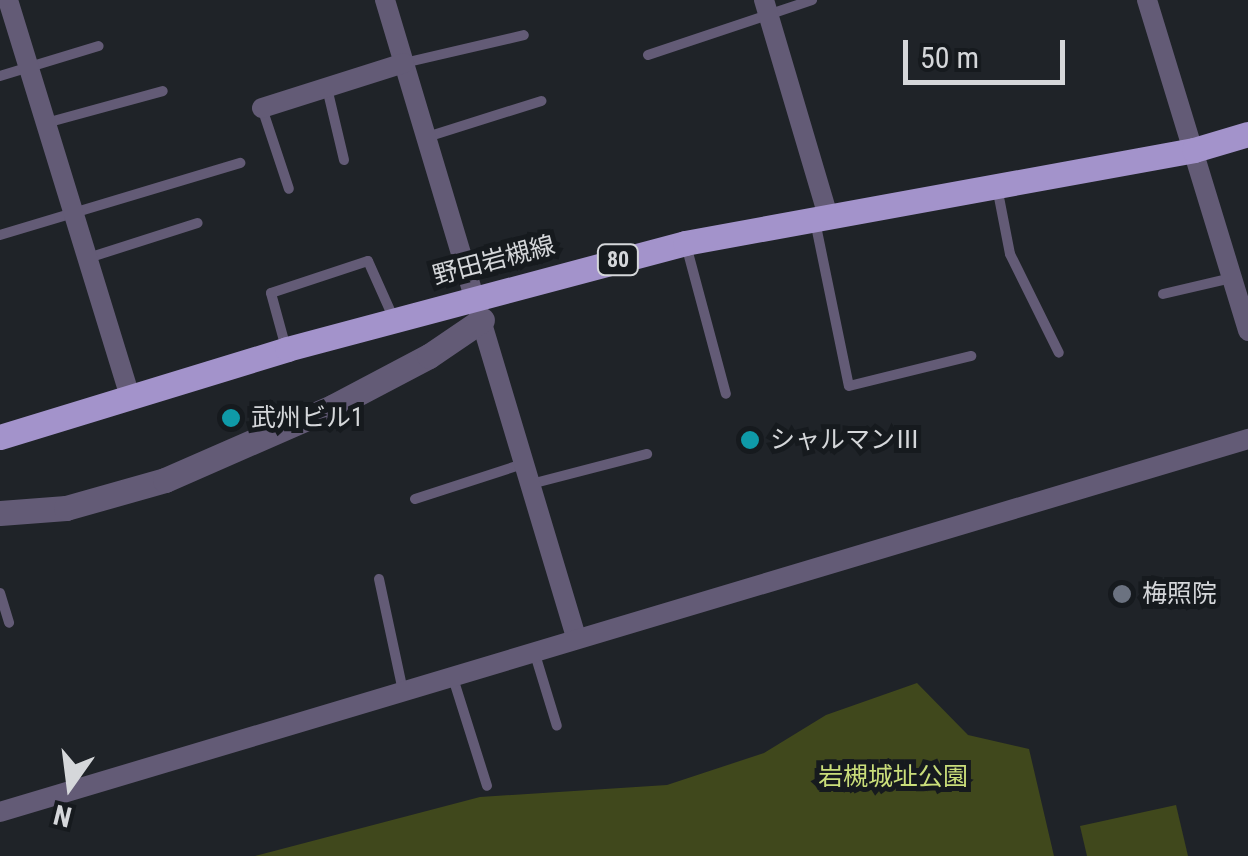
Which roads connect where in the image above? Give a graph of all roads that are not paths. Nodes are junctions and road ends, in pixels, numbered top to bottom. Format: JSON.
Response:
{"nodes":[{"id":1,"x":8,"y":0,"type":"edge"},
{"id":2,"x":385,"y":0,"type":"edge"},
{"id":3,"x":812,"y":0,"type":"edge"},
{"id":4,"x":1148,"y":0,"type":"edge"},
{"id":5,"x":766,"y":8,"type":"edge"},
{"id":6,"x":8,"y":28,"type":"edge"},
{"id":7,"x":524,"y":34,"type":"dead end"},
{"id":8,"x":99,"y":46,"type":"dead end"},
{"id":9,"x":648,"y":56,"type":"dead end"},
{"id":10,"x":404,"y":63,"type":"junction"},
{"id":11,"x":28,"y":66,"type":"junction"},
{"id":12,"x":0,"y":76,"type":"edge"},
{"id":13,"x":326,"y":88,"type":"junction"},
{"id":14,"x":163,"y":91,"type":"dead end"},
{"id":15,"x":541,"y":100,"type":"dead end"},
{"id":16,"x":262,"y":108,"type":"joint"},
{"id":17,"x":46,"y":123,"type":"junction"},
{"id":18,"x":1248,"y":134,"type":"edge"},
{"id":19,"x":427,"y":138,"type":"junction"},
{"id":20,"x":1194,"y":150,"type":"junction"},
{"id":21,"x":344,"y":160,"type":"dead end"},
{"id":22,"x":240,"y":162,"type":"dead end"},
{"id":23,"x":997,"y":186,"type":"junction"},
{"id":24,"x":289,"y":189,"type":"dead end"},
{"id":25,"x":72,"y":210,"type":"junction"},
{"id":26,"x":822,"y":218,"type":"junction"},
{"id":27,"x":198,"y":223,"type":"dead end"},
{"id":28,"x":0,"y":235,"type":"edge"},
{"id":29,"x":685,"y":243,"type":"junction"},
{"id":30,"x":87,"y":258,"type":"junction"},
{"id":31,"x":1232,"y":278,"type":"junction"},
{"id":32,"x":1164,"y":294,"type":"dead end"},
{"id":33,"x":479,"y":308,"type":"junction"},
{"id":34,"x":394,"y":319,"type":"junction"},
{"id":35,"x":1248,"y":331,"type":"edge"},
{"id":36,"x":286,"y":349,"type":"junction"},
{"id":37,"x":1059,"y":353,"type":"dead end"},
{"id":38,"x":971,"y":356,"type":"dead end"},
{"id":39,"x":726,"y":394,"type":"dead end"},
{"id":40,"x":130,"y":396,"type":"junction"},
{"id":41,"x":0,"y":437,"type":"edge"},
{"id":42,"x":1248,"y":439,"type":"edge"},
{"id":43,"x":647,"y":454,"type":"dead end"},
{"id":44,"x":524,"y":463,"type":"junction"},
{"id":45,"x":530,"y":484,"type":"junction"},
{"id":46,"x":415,"y":500,"type":"dead end"},
{"id":47,"x":0,"y":514,"type":"edge"},
{"id":48,"x":378,"y":579,"type":"dead end"},
{"id":49,"x":0,"y":593,"type":"edge"},
{"id":50,"x":9,"y":623,"type":"dead end"},
{"id":51,"x":576,"y":637,"type":"junction"},
{"id":52,"x":534,"y":650,"type":"junction"},
{"id":53,"x":453,"y":677,"type":"junction"},
{"id":54,"x":404,"y":692,"type":"junction"},
{"id":55,"x":558,"y":726,"type":"dead end"},
{"id":56,"x":487,"y":786,"type":"dead end"},
{"id":57,"x":0,"y":812,"type":"edge"}],
"edges":[{"from":1,"to":6,"type":"street"},
{"from":2,"to":10,"type":"street"},
{"from":3,"to":5,"type":"lane"},
{"from":4,"to":20,"type":"street"},
{"from":5,"to":9,"type":"lane"},
{"from":5,"to":26,"type":"street"},
{"from":6,"to":11,"type":"street"},
{"from":7,"to":10,"type":"lane"},
{"from":8,"to":11,"type":"lane"},
{"from":10,"to":13,"type":"street"},
{"from":10,"to":19,"type":"street"},
{"from":11,"to":12,"type":"lane"},
{"from":11,"to":17,"type":"street"},
{"from":13,"to":16,"type":"street"},
{"from":13,"to":21,"type":"lane"},
{"from":14,"to":17,"type":"lane"},
{"from":15,"to":19,"type":"lane"},
{"from":16,"to":24,"type":"lane"},
{"from":17,"to":25,"type":"street"},
{"from":18,"to":20,"type":"main road","name":"野田岩槻線","number":"80"},
{"from":19,"to":33,"type":"street"},
{"from":20,"to":23,"type":"main road","name":"野田岩槻線","number":"80"},
{"from":20,"to":31,"type":"street"},
{"from":22,"to":25,"type":"lane"},
{"from":23,"to":26,"type":"main road","name":"野田岩槻線","number":"80"},
{"from":23,"to":37,"type":"lane"},
{"from":25,"to":28,"type":"lane"},
{"from":25,"to":30,"type":"street"},
{"from":26,"to":29,"type":"main road","name":"野田岩槻線","number":"80"},
{"from":26,"to":38,"type":"lane"},
{"from":27,"to":30,"type":"lane"},
{"from":29,"to":33,"type":"main road","name":"野田岩槻線","number":"80"},
{"from":29,"to":39,"type":"lane"},
{"from":30,"to":40,"type":"street"},
{"from":31,"to":32,"type":"lane"},
{"from":31,"to":35,"type":"street"},
{"from":33,"to":34,"type":"main road","name":"野田岩槻線","number":"80"},
{"from":33,"to":44,"type":"street"},
{"from":33,"to":47,"type":"street"},
{"from":34,"to":36,"type":"main road","name":"野田岩槻線","number":"80"},
{"from":34,"to":36,"type":"lane"},
{"from":36,"to":40,"type":"main road","name":"野田岩槻線","number":"80"},
{"from":40,"to":41,"type":"main road","name":"野田岩槻線","number":"80"},
{"from":42,"to":51,"type":"street"},
{"from":43,"to":45,"type":"lane"},
{"from":44,"to":45,"type":"street"},
{"from":44,"to":46,"type":"lane"},
{"from":45,"to":51,"type":"street"},
{"from":48,"to":54,"type":"lane"},
{"from":49,"to":50,"type":"lane"},
{"from":51,"to":52,"type":"street"},
{"from":52,"to":53,"type":"street"},
{"from":52,"to":55,"type":"lane"},
{"from":53,"to":54,"type":"street"},
{"from":53,"to":56,"type":"lane"},
{"from":54,"to":57,"type":"street"}]}
